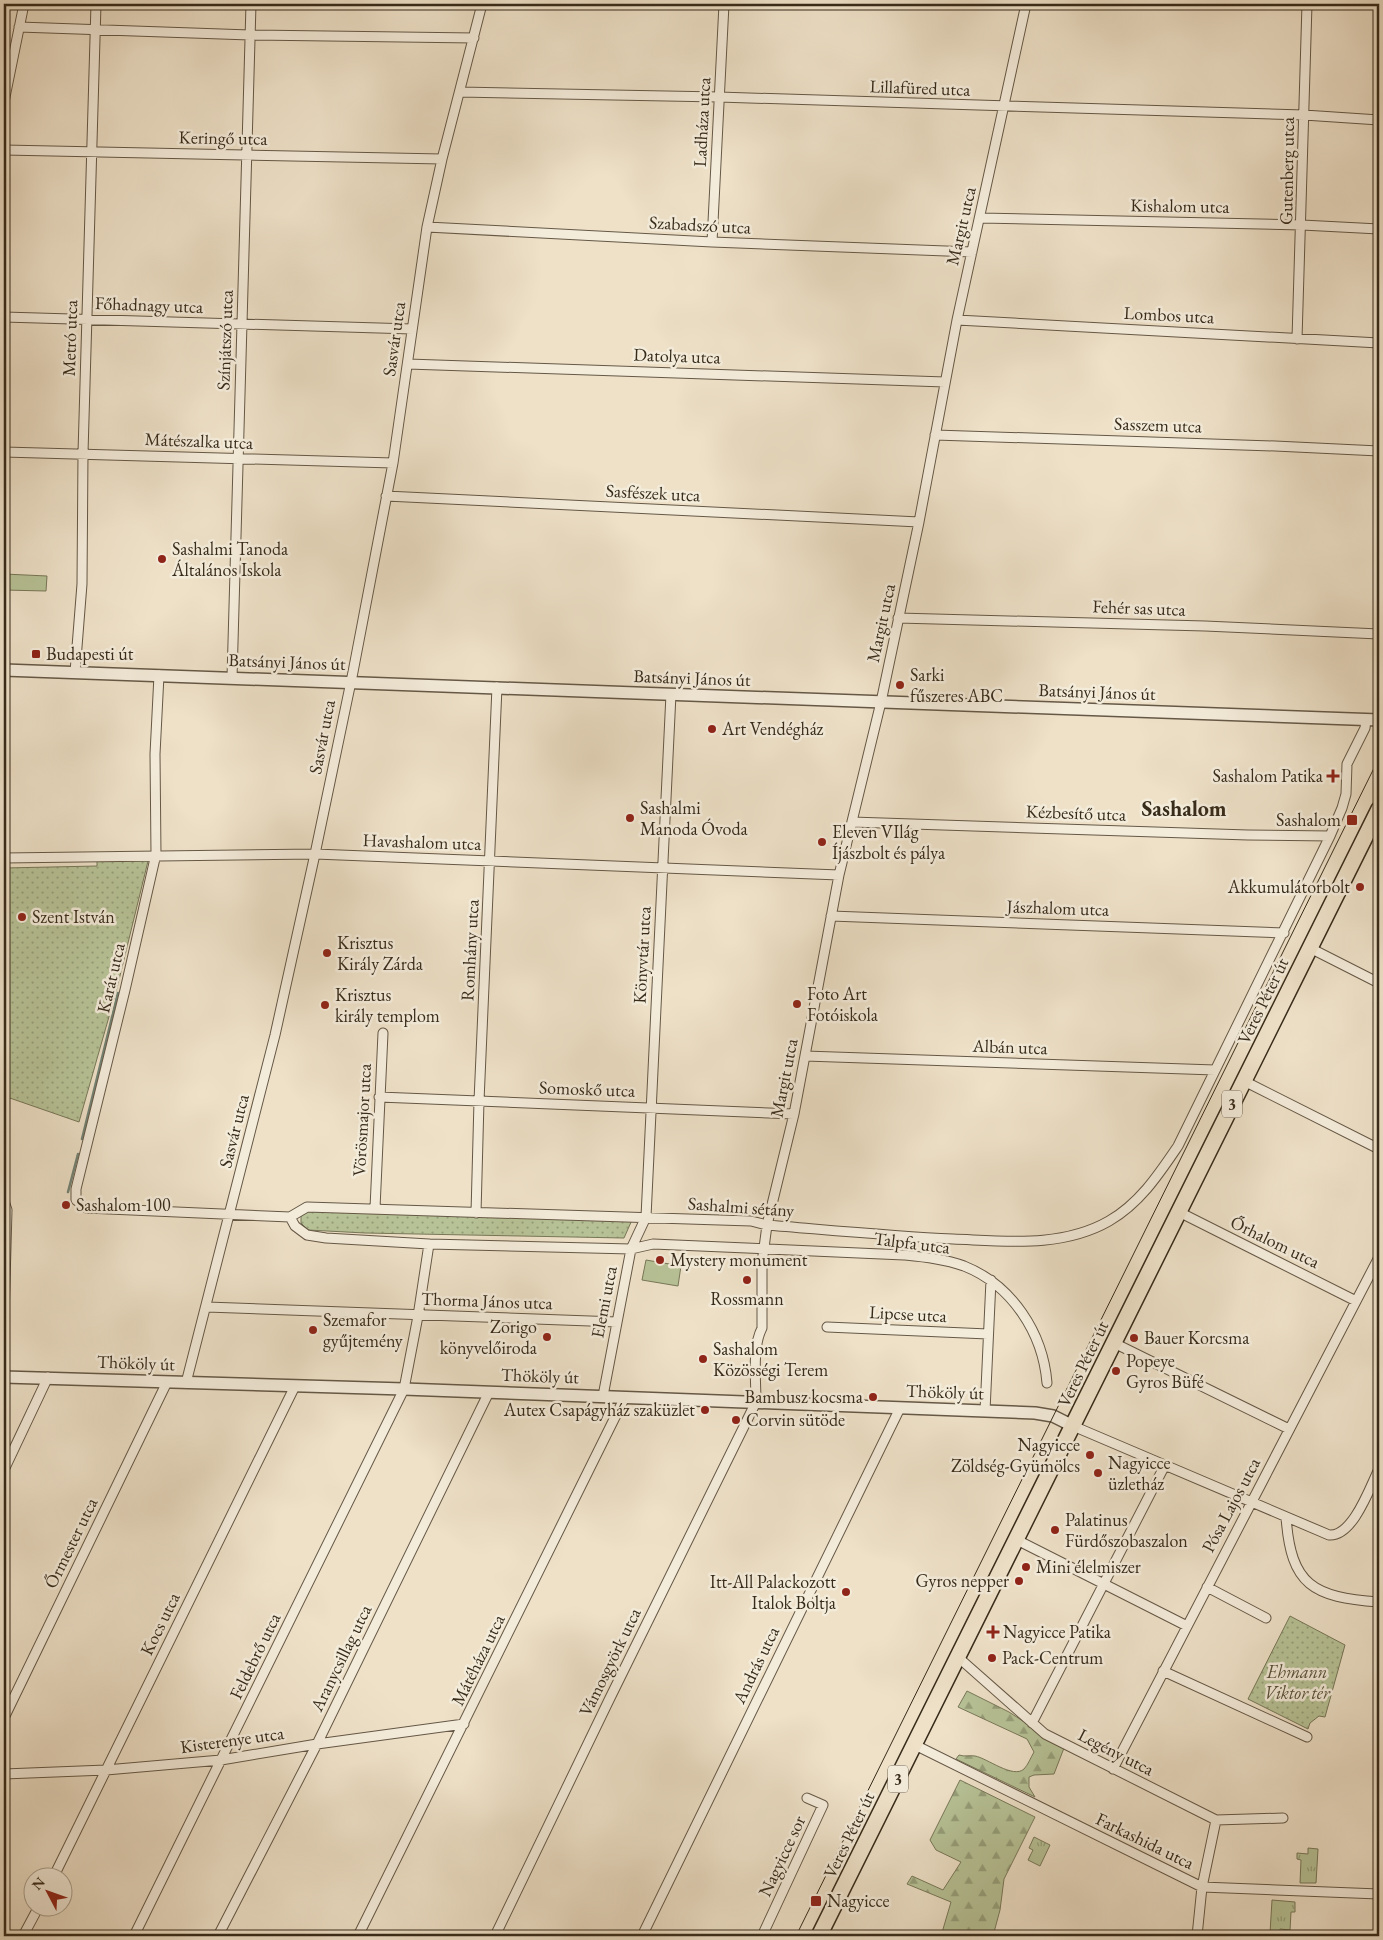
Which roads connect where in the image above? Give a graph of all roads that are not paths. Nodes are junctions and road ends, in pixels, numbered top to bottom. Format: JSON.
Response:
{"nodes":[{"id":1,"x":24,"y":4,"type":"edge"},
{"id":2,"x":96,"y":4,"type":"edge"},
{"id":3,"x":251,"y":4,"type":"edge"},
{"id":4,"x":482,"y":4,"type":"edge"},
{"id":5,"x":724,"y":4,"type":"edge"},
{"id":6,"x":1026,"y":4,"type":"edge"},
{"id":7,"x":1307,"y":4,"type":"edge"},
{"id":8,"x":20,"y":27,"type":"junction"},
{"id":9,"x":95,"y":29,"type":"junction"},
{"id":10,"x":250,"y":35,"type":"junction"},
{"id":11,"x":474,"y":38,"type":"junction"},
{"id":12,"x":460,"y":92,"type":"junction"},
{"id":13,"x":4,"y":97,"type":"edge"},
{"id":14,"x":719,"y":97,"type":"junction"},
{"id":15,"x":1004,"y":107,"type":"junction"},
{"id":16,"x":1304,"y":115,"type":"junction"},
{"id":17,"x":1379,"y":120,"type":"edge"},
{"id":18,"x":4,"y":150,"type":"edge"},
{"id":19,"x":91,"y":150,"type":"junction"},
{"id":20,"x":247,"y":155,"type":"junction"},
{"id":21,"x":442,"y":159,"type":"junction"},
{"id":22,"x":980,"y":218,"type":"junction"},
{"id":23,"x":1302,"y":225,"type":"junction"},
{"id":24,"x":426,"y":227,"type":"junction"},
{"id":25,"x":1379,"y":229,"type":"edge"},
{"id":26,"x":712,"y":242,"type":"junction"},
{"id":27,"x":972,"y":252,"type":"junction"},
{"id":28,"x":4,"y":317,"type":"edge"},
{"id":29,"x":88,"y":320,"type":"junction"},
{"id":30,"x":957,"y":320,"type":"junction"},
{"id":31,"x":242,"y":324,"type":"junction"},
{"id":32,"x":412,"y":329,"type":"junction"},
{"id":33,"x":1298,"y":339,"type":"junction"},
{"id":34,"x":1379,"y":343,"type":"edge"},
{"id":35,"x":408,"y":364,"type":"junction"},
{"id":36,"x":945,"y":382,"type":"junction"},
{"id":37,"x":935,"y":435,"type":"junction"},
{"id":38,"x":1379,"y":451,"type":"edge"},
{"id":39,"x":4,"y":452,"type":"edge"},
{"id":40,"x":83,"y":453,"type":"junction"},
{"id":41,"x":238,"y":458,"type":"junction"},
{"id":42,"x":392,"y":463,"type":"junction"},
{"id":43,"x":386,"y":496,"type":"junction"},
{"id":44,"x":919,"y":522,"type":"junction"},
{"id":45,"x":898,"y":618,"type":"junction"},
{"id":46,"x":1379,"y":634,"type":"edge"},
{"id":47,"x":4,"y":670,"type":"edge"},
{"id":48,"x":75,"y":672,"type":"junction"},
{"id":49,"x":159,"y":675,"type":"junction"},
{"id":50,"x":232,"y":678,"type":"junction"},
{"id":51,"x":351,"y":682,"type":"junction"},
{"id":52,"x":497,"y":687,"type":"junction"},
{"id":53,"x":671,"y":694,"type":"junction"},
{"id":54,"x":881,"y":702,"type":"junction"},
{"id":55,"x":1366,"y":720,"type":"junction"},
{"id":56,"x":1379,"y":720,"type":"edge"},
{"id":57,"x":1377,"y":819,"type":"edge"},
{"id":58,"x":852,"y":822,"type":"junction"},
{"id":59,"x":1330,"y":836,"type":"junction"},
{"id":60,"x":156,"y":854,"type":"junction"},
{"id":61,"x":315,"y":854,"type":"junction"},
{"id":62,"x":4,"y":858,"type":"edge"},
{"id":63,"x":490,"y":861,"type":"junction"},
{"id":64,"x":663,"y":867,"type":"junction"},
{"id":65,"x":839,"y":875,"type":"junction"},
{"id":66,"x":832,"y":916,"type":"junction"},
{"id":67,"x":1284,"y":932,"type":"junction"},
{"id":68,"x":1310,"y":948,"type":"junction"},
{"id":69,"x":1379,"y":982,"type":"edge"},
{"id":70,"x":383,"y":1033,"type":"dead end"},
{"id":71,"x":805,"y":1056,"type":"junction"},
{"id":72,"x":1215,"y":1070,"type":"junction"},
{"id":73,"x":1244,"y":1081,"type":"junction"},
{"id":74,"x":379,"y":1097,"type":"junction"},
{"id":75,"x":479,"y":1101,"type":"junction"},
{"id":76,"x":650,"y":1108,"type":"junction"},
{"id":77,"x":794,"y":1114,"type":"junction"},
{"id":78,"x":1379,"y":1149,"type":"edge"},
{"id":79,"x":1165,"y":1166,"type":"joint"},
{"id":80,"x":75,"y":1196,"type":"joint"},
{"id":81,"x":5,"y":1206,"type":"edge"},
{"id":82,"x":374,"y":1208,"type":"junction"},
{"id":83,"x":1179,"y":1212,"type":"junction"},
{"id":84,"x":476,"y":1213,"type":"junction"},
{"id":85,"x":230,"y":1215,"type":"junction"},
{"id":86,"x":290,"y":1217,"type":"junction"},
{"id":87,"x":646,"y":1217,"type":"junction"},
{"id":88,"x":768,"y":1225,"type":"junction"},
{"id":89,"x":905,"y":1236,"type":"junction"},
{"id":90,"x":429,"y":1244,"type":"junction"},
{"id":91,"x":631,"y":1249,"type":"junction"},
{"id":92,"x":765,"y":1249,"type":"junction"},
{"id":93,"x":904,"y":1255,"type":"junction"},
{"id":94,"x":1379,"y":1257,"type":"edge"},
{"id":95,"x":991,"y":1280,"type":"junction"},
{"id":96,"x":1356,"y":1301,"type":"junction"},
{"id":97,"x":207,"y":1307,"type":"junction"},
{"id":98,"x":418,"y":1316,"type":"junction"},
{"id":99,"x":4,"y":1318,"type":"edge"},
{"id":100,"x":616,"y":1322,"type":"junction"},
{"id":101,"x":827,"y":1327,"type":"dead end"},
{"id":102,"x":988,"y":1334,"type":"junction"},
{"id":103,"x":1114,"y":1343,"type":"junction"},
{"id":104,"x":4,"y":1377,"type":"edge"},
{"id":105,"x":48,"y":1378,"type":"junction"},
{"id":106,"x":167,"y":1382,"type":"junction"},
{"id":107,"x":186,"y":1383,"type":"junction"},
{"id":108,"x":1047,"y":1383,"type":"dead end"},
{"id":109,"x":295,"y":1386,"type":"junction"},
{"id":110,"x":404,"y":1389,"type":"junction"},
{"id":111,"x":489,"y":1392,"type":"junction"},
{"id":112,"x":603,"y":1396,"type":"junction"},
{"id":113,"x":625,"y":1398,"type":"junction"},
{"id":114,"x":756,"y":1402,"type":"junction"},
{"id":115,"x":900,"y":1408,"type":"junction"},
{"id":116,"x":985,"y":1411,"type":"junction"},
{"id":117,"x":1073,"y":1426,"type":"junction"},
{"id":118,"x":1289,"y":1429,"type":"junction"},
{"id":119,"x":1165,"y":1465,"type":"junction"},
{"id":120,"x":1379,"y":1469,"type":"edge"},
{"id":121,"x":4,"y":1470,"type":"edge"},
{"id":122,"x":1252,"y":1502,"type":"junction"},
{"id":123,"x":1286,"y":1516,"type":"junction"},
{"id":124,"x":1017,"y":1540,"type":"junction"},
{"id":125,"x":1103,"y":1583,"type":"junction"},
{"id":126,"x":1206,"y":1587,"type":"junction"},
{"id":127,"x":1379,"y":1602,"type":"edge"},
{"id":128,"x":1266,"y":1618,"type":"dead end"},
{"id":129,"x":1187,"y":1626,"type":"junction"},
{"id":130,"x":959,"y":1658,"type":"junction"},
{"id":131,"x":1163,"y":1670,"type":"junction"},
{"id":132,"x":4,"y":1718,"type":"edge"},
{"id":133,"x":1032,"y":1723,"type":"junction"},
{"id":134,"x":464,"y":1724,"type":"junction"},
{"id":135,"x":1307,"y":1737,"type":"dead end"},
{"id":136,"x":317,"y":1744,"type":"junction"},
{"id":137,"x":914,"y":1745,"type":"junction"},
{"id":138,"x":221,"y":1760,"type":"junction"},
{"id":139,"x":1113,"y":1768,"type":"junction"},
{"id":140,"x":106,"y":1770,"type":"junction"},
{"id":141,"x":4,"y":1774,"type":"edge"},
{"id":142,"x":807,"y":1798,"type":"dead end"},
{"id":143,"x":1282,"y":1818,"type":"dead end"},
{"id":144,"x":1216,"y":1820,"type":"junction"},
{"id":145,"x":58,"y":1868,"type":"edge"},
{"id":146,"x":1202,"y":1887,"type":"junction"},
{"id":147,"x":1379,"y":1894,"type":"edge"},
{"id":148,"x":33,"y":1918,"type":"edge"},
{"id":149,"x":24,"y":1936,"type":"edge"},
{"id":150,"x":134,"y":1936,"type":"edge"},
{"id":151,"x":218,"y":1936,"type":"edge"},
{"id":152,"x":358,"y":1936,"type":"edge"},
{"id":153,"x":495,"y":1936,"type":"edge"},
{"id":154,"x":642,"y":1936,"type":"edge"},
{"id":155,"x":762,"y":1936,"type":"edge"},
{"id":156,"x":819,"y":1936,"type":"edge"},
{"id":157,"x":1197,"y":1936,"type":"edge"}],
"edges":[{"from":1,"to":8,"type":"street"},
{"from":2,"to":9,"type":"street","name":"Metró utca"},
{"from":3,"to":10,"type":"street","name":"Színjátszó utca"},
{"from":4,"to":11,"type":"street","name":"Sasvár utca"},
{"from":5,"to":14,"type":"street","name":"Ladháza utca"},
{"from":6,"to":15,"type":"street","name":"Margit utca"},
{"from":7,"to":16,"type":"street","name":"Gutenberg utca"},
{"from":8,"to":9,"type":"street"},
{"from":8,"to":13,"type":"street"},
{"from":9,"to":10,"type":"street"},
{"from":9,"to":19,"type":"street","name":"Metró utca"},
{"from":10,"to":11,"type":"street"},
{"from":10,"to":20,"type":"street","name":"Színjátszó utca"},
{"from":11,"to":12,"type":"street","name":"Sasvár utca"},
{"from":12,"to":14,"type":"street","name":"Lillafüred utca"},
{"from":12,"to":21,"type":"street","name":"Sasvár utca"},
{"from":14,"to":15,"type":"street","name":"Lillafüred utca"},
{"from":14,"to":26,"type":"street","name":"Ladháza utca"},
{"from":15,"to":16,"type":"street","name":"Lillafüred utca"},
{"from":15,"to":22,"type":"street","name":"Margit utca"},
{"from":16,"to":17,"type":"street","name":"Lillafüred utca"},
{"from":16,"to":23,"type":"street","name":"Gutenberg utca"},
{"from":18,"to":19,"type":"street","name":"Keringő utca"},
{"from":19,"to":20,"type":"street","name":"Keringő utca"},
{"from":19,"to":29,"type":"street","name":"Metró utca"},
{"from":20,"to":21,"type":"street","name":"Keringő utca"},
{"from":20,"to":31,"type":"street","name":"Színjátszó utca"},
{"from":21,"to":24,"type":"street","name":"Sasvár utca"},
{"from":22,"to":23,"type":"street","name":"Kishalom utca"},
{"from":22,"to":27,"type":"street","name":"Margit utca"},
{"from":23,"to":25,"type":"street","name":"Kishalom utca"},
{"from":23,"to":33,"type":"street","name":"Gutenberg utca"},
{"from":24,"to":26,"type":"street","name":"Szabadszó utca"},
{"from":24,"to":32,"type":"street","name":"Sasvár utca"},
{"from":26,"to":27,"type":"street","name":"Szabadszó utca"},
{"from":27,"to":30,"type":"street","name":"Margit utca"},
{"from":28,"to":29,"type":"street","name":"Főhadnagy utca"},
{"from":29,"to":31,"type":"street","name":"Főhadnagy utca"},
{"from":29,"to":40,"type":"street","name":"Metró utca"},
{"from":30,"to":33,"type":"street","name":"Lombos utca"},
{"from":30,"to":36,"type":"street","name":"Margit utca"},
{"from":31,"to":32,"type":"street","name":"Főhadnagy utca"},
{"from":31,"to":41,"type":"street","name":"Színjátszó utca"},
{"from":32,"to":35,"type":"street","name":"Sasvár utca"},
{"from":33,"to":34,"type":"street","name":"Lombos utca"},
{"from":35,"to":36,"type":"street","name":"Datolya utca"},
{"from":35,"to":42,"type":"street","name":"Sasvár utca"},
{"from":36,"to":37,"type":"street","name":"Margit utca"},
{"from":37,"to":38,"type":"street","name":"Sasszem utca"},
{"from":37,"to":44,"type":"street","name":"Margit utca"},
{"from":39,"to":40,"type":"street","name":"Mátészalka utca"},
{"from":40,"to":41,"type":"street","name":"Mátészalka utca"},
{"from":40,"to":48,"type":"street","name":"Metró utca"},
{"from":41,"to":42,"type":"street","name":"Mátészalka utca"},
{"from":41,"to":50,"type":"street","name":"Színjátszó utca"},
{"from":42,"to":43,"type":"street","name":"Sasvár utca"},
{"from":43,"to":44,"type":"street","name":"Sasfészek utca"},
{"from":43,"to":51,"type":"street","name":"Sasvár utca"},
{"from":44,"to":45,"type":"street","name":"Margit utca"},
{"from":45,"to":46,"type":"street","name":"Fehér sas utca"},
{"from":45,"to":54,"type":"street","name":"Margit utca"},
{"from":47,"to":48,"type":"street","name":"Batsányi János út"},
{"from":48,"to":49,"type":"street","name":"Batsányi János út"},
{"from":49,"to":50,"type":"street","name":"Batsányi János út"},
{"from":49,"to":60,"type":"street","name":"Karát utca"},
{"from":50,"to":51,"type":"street","name":"Batsányi János út"},
{"from":51,"to":52,"type":"street","name":"Batsányi János út"},
{"from":51,"to":61,"type":"street","name":"Sasvár utca"},
{"from":52,"to":53,"type":"street","name":"Batsányi János út"},
{"from":52,"to":63,"type":"street","name":"Romhány utca"},
{"from":53,"to":54,"type":"street","name":"Batsányi János út"},
{"from":53,"to":64,"type":"street","name":"Könyvtár utca"},
{"from":54,"to":55,"type":"street","name":"Batsányi János út"},
{"from":54,"to":58,"type":"street","name":"Margit utca"},
{"from":55,"to":56,"type":"street","name":"Batsányi János út"},
{"from":55,"to":59,"type":"street","name":"Veres Péter út"},
{"from":57,"to":68,"type":"main road","name":"Veres Péter út","number":"3"},
{"from":58,"to":59,"type":"street","name":"Kézbesítő utca"},
{"from":58,"to":65,"type":"street","name":"Margit utca"},
{"from":59,"to":67,"type":"street","name":"Veres Péter út"},
{"from":60,"to":61,"type":"street","name":"Havashalom utca"},
{"from":60,"to":62,"type":"street","name":"Havashalom utca"},
{"from":60,"to":80,"type":"street","name":"Karát utca"},
{"from":61,"to":63,"type":"street","name":"Havashalom utca"},
{"from":61,"to":85,"type":"street","name":"Sasvár utca"},
{"from":63,"to":64,"type":"street","name":"Havashalom utca"},
{"from":63,"to":75,"type":"street","name":"Romhány utca"},
{"from":64,"to":65,"type":"street","name":"Havashalom utca"},
{"from":64,"to":76,"type":"street","name":"Könyvtár utca"},
{"from":65,"to":66,"type":"street","name":"Margit utca"},
{"from":66,"to":67,"type":"street","name":"Jászhalom utca"},
{"from":66,"to":71,"type":"street","name":"Margit utca"},
{"from":67,"to":72,"type":"street","name":"Veres Péter út"},
{"from":68,"to":69,"type":"street"},
{"from":68,"to":73,"type":"main road","name":"Veres Péter út","number":"3"},
{"from":70,"to":74,"type":"street","name":"Vörösmajor utca"},
{"from":71,"to":72,"type":"street","name":"Albán utca"},
{"from":71,"to":77,"type":"street","name":"Margit utca"},
{"from":72,"to":79,"type":"street","name":"Veres Péter út"},
{"from":73,"to":78,"type":"street"},
{"from":73,"to":83,"type":"main road","name":"Veres Péter út","number":"3"},
{"from":74,"to":75,"type":"street","name":"Somoskő utca"},
{"from":74,"to":82,"type":"street","name":"Vörösmajor utca"},
{"from":75,"to":76,"type":"street","name":"Somoskő utca"},
{"from":75,"to":84,"type":"street","name":"Romhány utca"},
{"from":76,"to":77,"type":"street","name":"Somoskő utca"},
{"from":76,"to":87,"type":"street","name":"Könyvtár utca"},
{"from":77,"to":88,"type":"street","name":"Margit utca"},
{"from":79,"to":89,"type":"street","name":"Sashalmi sétány"},
{"from":80,"to":85,"type":"street","name":"Sashalmi sétány"},
{"from":81,"to":99,"type":"street"},
{"from":82,"to":84,"type":"street","name":"Sashalmi sétány"},
{"from":82,"to":86,"type":"street","name":"Sashalmi sétány"},
{"from":83,"to":96,"type":"street","name":"Őrhalom utca"},
{"from":83,"to":103,"type":"main road","name":"Veres Péter út","number":"3"},
{"from":84,"to":87,"type":"street","name":"Sashalmi sétány"},
{"from":85,"to":86,"type":"street","name":"Sashalmi sétány"},
{"from":85,"to":97,"type":"street","name":"Sasvár utca"},
{"from":86,"to":90,"type":"street"},
{"from":87,"to":88,"type":"street","name":"Sashalmi sétány"},
{"from":87,"to":91,"type":"street","name":"Elemi utca"},
{"from":88,"to":89,"type":"street","name":"Sashalmi sétány"},
{"from":88,"to":92,"type":"street","name":"Margit utca"},
{"from":89,"to":93,"type":"street"},
{"from":90,"to":91,"type":"street"},
{"from":90,"to":98,"type":"street","name":"Feldebrő utca"},
{"from":91,"to":92,"type":"street"},
{"from":91,"to":100,"type":"street","name":"Elemi utca"},
{"from":92,"to":93,"type":"street","name":"Talpfa utca"},
{"from":92,"to":114,"type":"street","name":"Margit utca"},
{"from":93,"to":95,"type":"street","name":"Talpfa utca"},
{"from":94,"to":96,"type":"street","name":"Pósa Lajos utca"},
{"from":95,"to":102,"type":"street"},
{"from":95,"to":108,"type":"street","name":"Talpfa utca"},
{"from":96,"to":118,"type":"street","name":"Pósa Lajos utca"},
{"from":97,"to":98,"type":"street","name":"Thorma János utca"},
{"from":97,"to":107,"type":"street","name":"Sasvár utca"},
{"from":98,"to":100,"type":"street","name":"Thorma János utca"},
{"from":98,"to":110,"type":"street","name":"Feldebrő utca"},
{"from":100,"to":112,"type":"street","name":"Elemi utca"},
{"from":101,"to":102,"type":"street","name":"Lipcse utca"},
{"from":102,"to":116,"type":"street"},
{"from":103,"to":117,"type":"main road","name":"Veres Péter út","number":"3"},
{"from":103,"to":118,"type":"street"},
{"from":104,"to":105,"type":"street","name":"Thököly út"},
{"from":105,"to":106,"type":"street","name":"Thököly út"},
{"from":105,"to":121,"type":"street"},
{"from":106,"to":107,"type":"street","name":"Thököly út"},
{"from":106,"to":132,"type":"street","name":"Őrmester utca"},
{"from":107,"to":109,"type":"street","name":"Thököly út"},
{"from":109,"to":110,"type":"street","name":"Thököly út"},
{"from":109,"to":140,"type":"street","name":"Kocs utca"},
{"from":110,"to":111,"type":"street","name":"Thököly út"},
{"from":110,"to":138,"type":"street","name":"Feldebrő utca"},
{"from":111,"to":112,"type":"street","name":"Thököly út"},
{"from":111,"to":136,"type":"street","name":"Aranycsillag utca"},
{"from":112,"to":113,"type":"street","name":"Thököly út"},
{"from":113,"to":114,"type":"street","name":"Thököly út"},
{"from":113,"to":134,"type":"street","name":"Mátéháza utca"},
{"from":114,"to":115,"type":"street","name":"Thököly út"},
{"from":114,"to":153,"type":"street","name":"Vámosgyörk utca"},
{"from":115,"to":116,"type":"street","name":"Thököly út"},
{"from":115,"to":154,"type":"street","name":"András utca"},
{"from":116,"to":117,"type":"street","name":"Thököly út"},
{"from":117,"to":119,"type":"street"},
{"from":117,"to":124,"type":"main road","name":"Veres Péter út","number":"3"},
{"from":118,"to":122,"type":"street","name":"Pósa Lajos utca"},
{"from":119,"to":122,"type":"street"},
{"from":119,"to":125,"type":"street"},
{"from":120,"to":123,"type":"street"},
{"from":122,"to":123,"type":"street"},
{"from":122,"to":126,"type":"street","name":"Pósa Lajos utca"},
{"from":123,"to":127,"type":"street"},
{"from":124,"to":125,"type":"street"},
{"from":124,"to":130,"type":"main road","name":"Veres Péter út","number":"3"},
{"from":125,"to":129,"type":"street"},
{"from":125,"to":133,"type":"street"},
{"from":126,"to":128,"type":"street"},
{"from":126,"to":129,"type":"street","name":"Pósa Lajos utca"},
{"from":129,"to":131,"type":"street","name":"Pósa Lajos utca"},
{"from":130,"to":133,"type":"street","name":"Legény utca"},
{"from":130,"to":137,"type":"main road","name":"Veres Péter út","number":"3"},
{"from":131,"to":135,"type":"street"},
{"from":131,"to":139,"type":"street","name":"Pósa Lajos utca"},
{"from":133,"to":139,"type":"street","name":"Legény utca"},
{"from":134,"to":136,"type":"street","name":"Kisterenye utca"},
{"from":134,"to":152,"type":"street","name":"Mátéháza utca"},
{"from":136,"to":138,"type":"street","name":"Kisterenye utca"},
{"from":136,"to":151,"type":"street","name":"Aranycsillag utca"},
{"from":137,"to":146,"type":"street","name":"Farkashida utca"},
{"from":137,"to":156,"type":"main road","name":"Veres Péter út","number":"3"},
{"from":138,"to":140,"type":"street","name":"Kisterenye utca"},
{"from":138,"to":150,"type":"street","name":"Feldebrő utca"},
{"from":139,"to":144,"type":"street","name":"Legény utca"},
{"from":140,"to":141,"type":"street","name":"Kisterenye utca"},
{"from":140,"to":145,"type":"street","name":"Kocs utca"},
{"from":142,"to":155,"type":"street","name":"Nagyicce sor"},
{"from":143,"to":144,"type":"street","name":"Legény utca"},
{"from":144,"to":146,"type":"street"},
{"from":146,"to":147,"type":"street","name":"Farkashida utca"},
{"from":146,"to":157,"type":"street"},
{"from":148,"to":149,"type":"street"}]}
